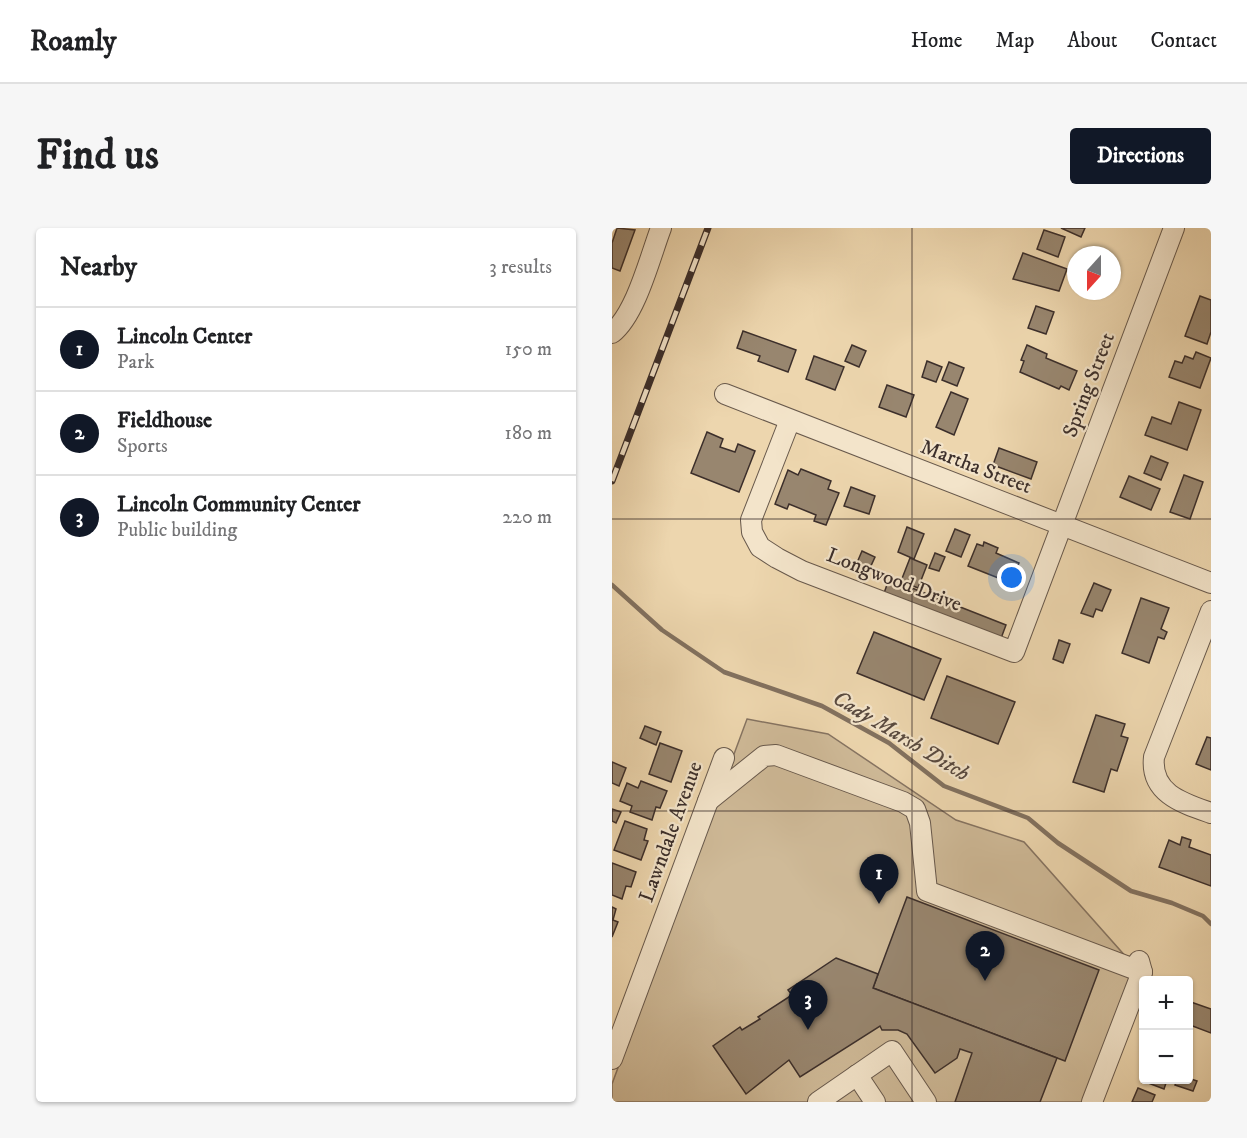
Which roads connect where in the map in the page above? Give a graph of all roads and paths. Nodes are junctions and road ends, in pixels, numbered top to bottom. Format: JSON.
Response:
{"nodes":[{"id":1,"x":1174,"y":228,"type":"edge"},
{"id":2,"x":658,"y":229,"type":"edge"},
{"id":3,"x":612,"y":333,"type":"edge"},
{"id":4,"x":725,"y":394,"type":"dead end"},
{"id":5,"x":790,"y":420,"type":"junction"},
{"id":6,"x":1062,"y":525,"type":"junction"},
{"id":7,"x":1211,"y":583,"type":"edge"},
{"id":8,"x":1211,"y":611,"type":"edge"},
{"id":9,"x":724,"y":758,"type":"dead end"},
{"id":10,"x":708,"y":801,"type":"junction"},
{"id":11,"x":1211,"y":813,"type":"edge"},
{"id":12,"x":612,"y":1059,"type":"edge"},
{"id":13,"x":857,"y":1075,"type":"junction"},
{"id":14,"x":819,"y":1102,"type":"edge"},
{"id":15,"x":875,"y":1102,"type":"edge"},
{"id":16,"x":926,"y":1102,"type":"edge"},
{"id":17,"x":1092,"y":1102,"type":"edge"}],
"edges":[{"from":1,"to":6,"type":"street","name":"Spring Street"},
{"from":2,"to":3,"type":"street"},
{"from":4,"to":5,"type":"street","name":"Martha Street"},
{"from":5,"to":6,"type":"street","name":"Martha Street"},
{"from":5,"to":6,"type":"street","name":"Longwood Drive"},
{"from":6,"to":7,"type":"street","name":"Martha Street"},
{"from":8,"to":11,"type":"street"},
{"from":9,"to":10,"type":"street","name":"Lawndale Avenue"},
{"from":10,"to":12,"type":"street","name":"Lawndale Avenue"},
{"from":10,"to":17,"type":"street"},
{"from":13,"to":14,"type":"street"},
{"from":13,"to":15,"type":"street"},
{"from":13,"to":16,"type":"street"}]}
